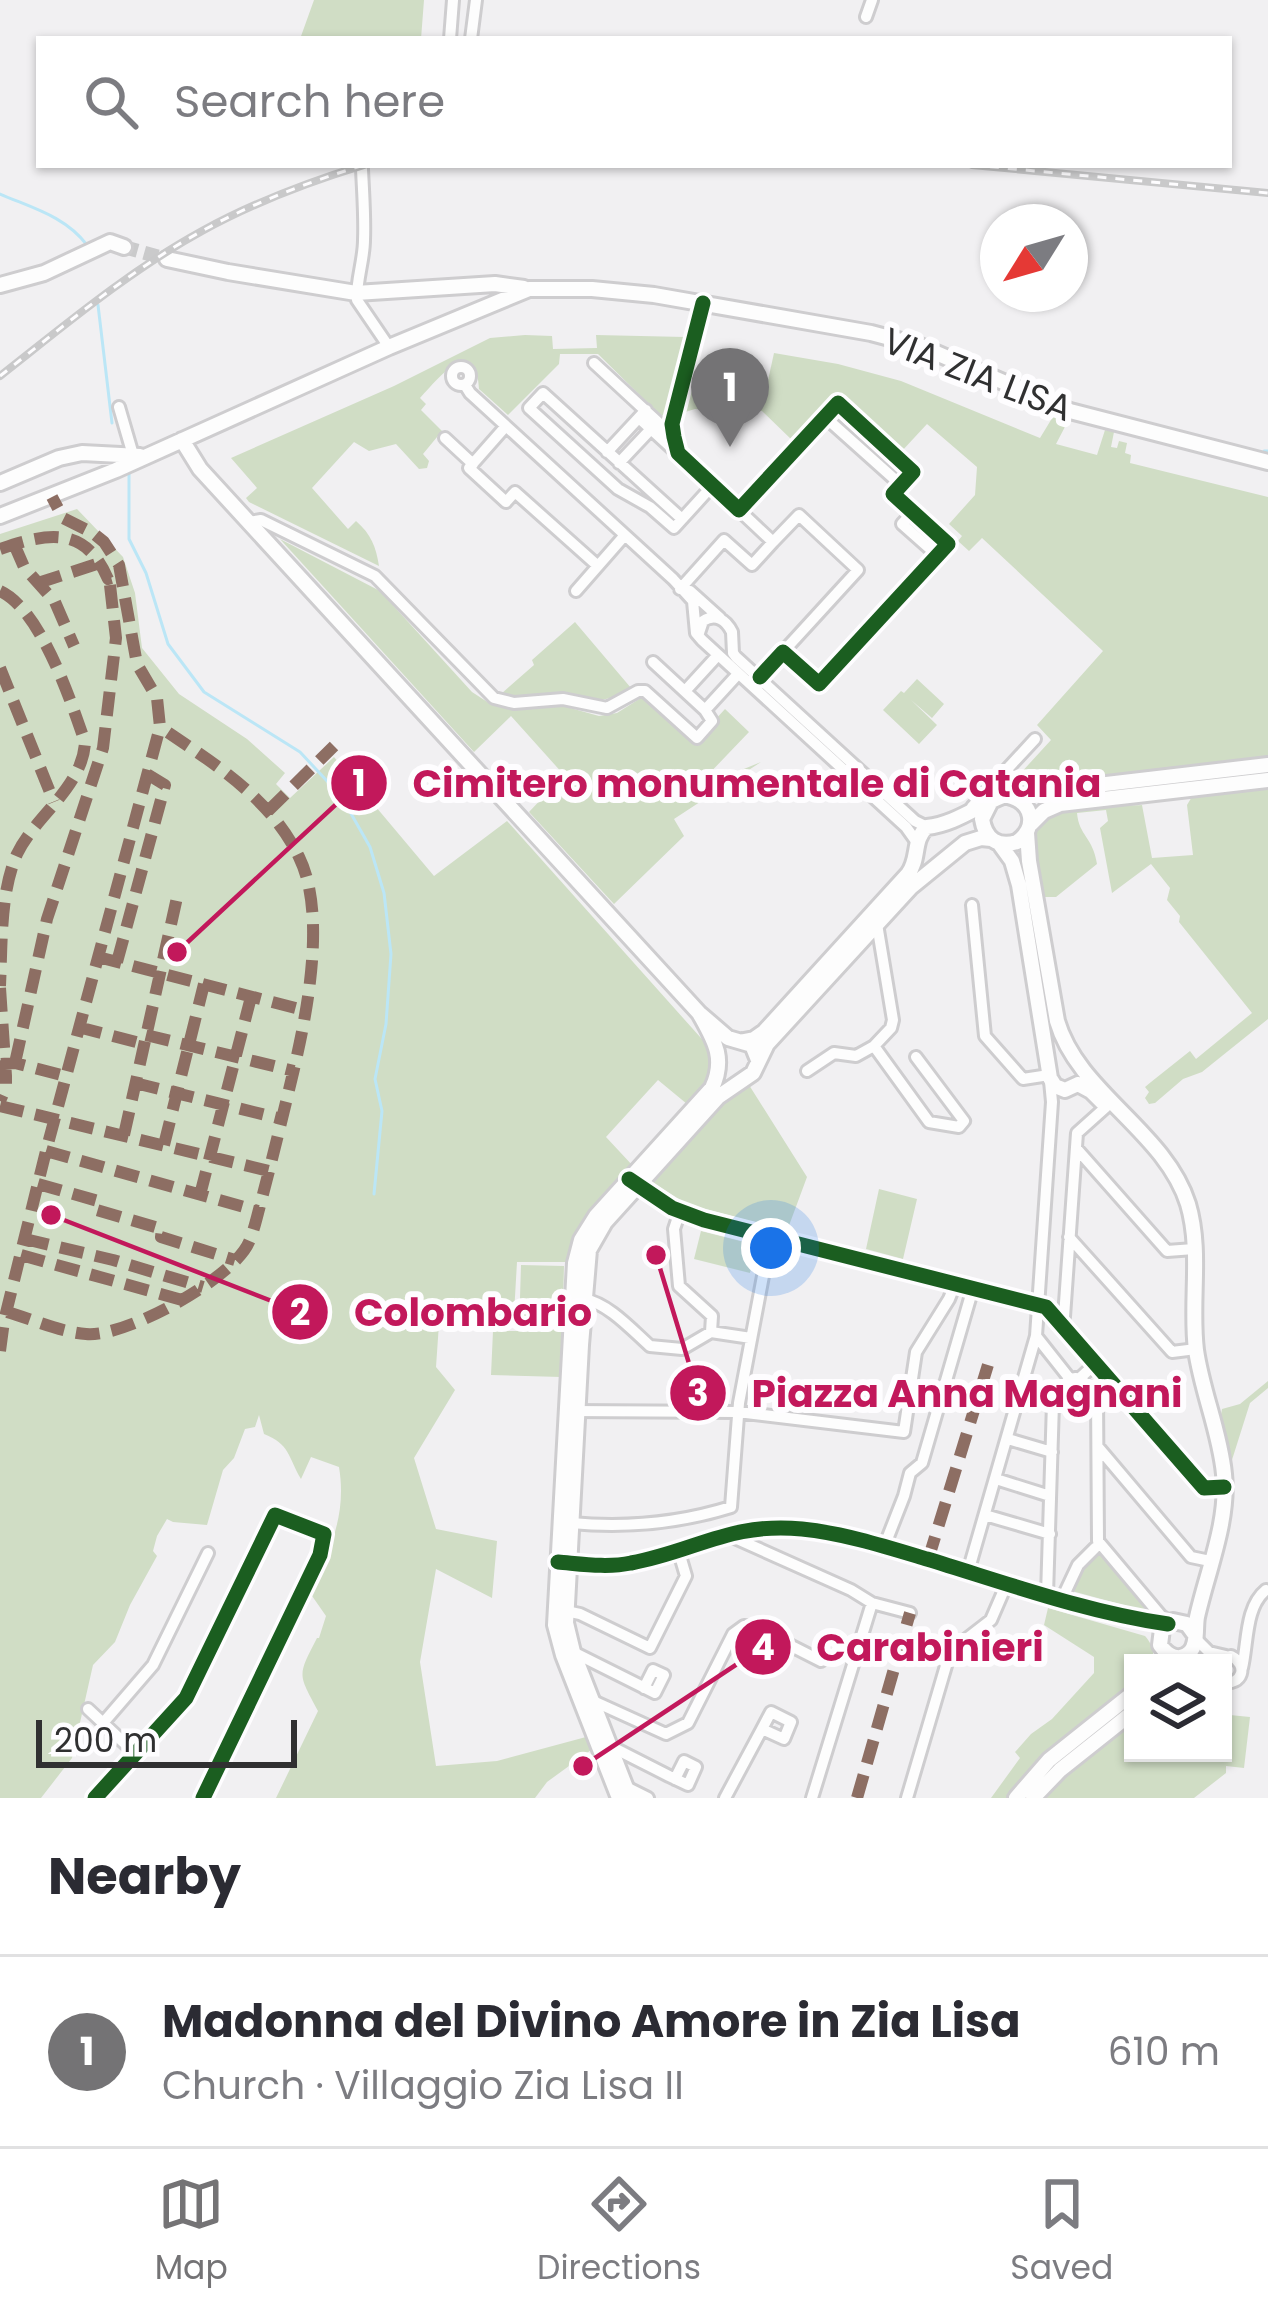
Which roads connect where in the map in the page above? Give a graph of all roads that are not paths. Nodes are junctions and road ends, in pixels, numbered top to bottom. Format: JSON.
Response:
{"nodes":[{"id":1,"x":454,"y":0,"type":"edge"},
{"id":2,"x":476,"y":0,"type":"edge"},
{"id":3,"x":872,"y":0,"type":"edge"},
{"id":4,"x":866,"y":17,"type":"dead end"},
{"id":5,"x":450,"y":36,"type":"edge"},
{"id":6,"x":471,"y":36,"type":"edge"},
{"id":7,"x":362,"y":169,"type":"dead end"},
{"id":8,"x":111,"y":246,"type":"tunnel mouth"},
{"id":9,"x":167,"y":259,"type":"tunnel mouth"},
{"id":10,"x":495,"y":284,"type":"junction"},
{"id":11,"x":0,"y":285,"type":"edge"},
{"id":12,"x":529,"y":289,"type":"junction"},
{"id":13,"x":356,"y":293,"type":"junction"},
{"id":14,"x":505,"y":297,"type":"junction"},
{"id":15,"x":703,"y":304,"type":"junction"},
{"id":16,"x":389,"y":347,"type":"junction"},
{"id":17,"x":594,"y":363,"type":"dead end"},
{"id":18,"x":465,"y":385,"type":"dead end"},
{"id":19,"x":119,"y":407,"type":"dead end"},
{"id":20,"x":642,"y":414,"type":"junction"},
{"id":21,"x":825,"y":417,"type":"junction"},
{"id":22,"x":506,"y":426,"type":"junction"},
{"id":23,"x":651,"y":429,"type":"junction"},
{"id":24,"x":674,"y":436,"type":"junction"},
{"id":25,"x":445,"y":438,"type":"dead end"},
{"id":26,"x":182,"y":440,"type":"junction"},
{"id":27,"x":95,"y":452,"type":"junction"},
{"id":28,"x":678,"y":454,"type":"junction"},
{"id":29,"x":139,"y":456,"type":"junction"},
{"id":30,"x":614,"y":458,"type":"junction"},
{"id":31,"x":1268,"y":462,"type":"edge"},
{"id":32,"x":473,"y":464,"type":"junction"},
{"id":33,"x":100,"y":475,"type":"junction"},
{"id":34,"x":602,"y":475,"type":"junction"},
{"id":35,"x":0,"y":483,"type":"edge"},
{"id":36,"x":713,"y":485,"type":"junction"},
{"id":37,"x":901,"y":485,"type":"junction"},
{"id":38,"x":739,"y":510,"type":"junction"},
{"id":39,"x":0,"y":516,"type":"edge"},
{"id":40,"x":682,"y":519,"type":"junction"},
{"id":41,"x":249,"y":522,"type":"junction"},
{"id":42,"x":626,"y":536,"type":"junction"},
{"id":43,"x":773,"y":542,"type":"junction"},
{"id":44,"x":598,"y":566,"type":"junction"},
{"id":45,"x":679,"y":584,"type":"junction"},
{"id":46,"x":576,"y":591,"type":"dead end"},
{"id":47,"x":720,"y":618,"type":"junction"},
{"id":48,"x":699,"y":638,"type":"junction"},
{"id":49,"x":783,"y":652,"type":"junction"},
{"id":50,"x":718,"y":656,"type":"junction"},
{"id":51,"x":652,"y":662,"type":"dead end"},
{"id":52,"x":738,"y":674,"type":"junction"},
{"id":53,"x":760,"y":677,"type":"junction"},
{"id":54,"x":685,"y":691,"type":"junction"},
{"id":55,"x":705,"y":710,"type":"junction"},
{"id":56,"x":1035,"y":739,"type":"dead end"},
{"id":57,"x":1268,"y":765,"type":"edge"},
{"id":58,"x":1268,"y":780,"type":"edge"},
{"id":59,"x":998,"y":795,"type":"junction"},
{"id":60,"x":927,"y":827,"type":"junction"},
{"id":61,"x":1029,"y":829,"type":"junction"},
{"id":62,"x":995,"y":841,"type":"junction"},
{"id":63,"x":917,"y":847,"type":"junction"},
{"id":64,"x":938,"y":864,"type":"junction"},
{"id":65,"x":973,"y":905,"type":"dead end"},
{"id":66,"x":878,"y":924,"type":"junction"},
{"id":67,"x":699,"y":1013,"type":"junction"},
{"id":68,"x":740,"y":1040,"type":"junction"},
{"id":69,"x":874,"y":1046,"type":"junction"},
{"id":70,"x":916,"y":1057,"type":"dead end"},
{"id":71,"x":1076,"y":1059,"type":"junction"},
{"id":72,"x":720,"y":1060,"type":"junction"},
{"id":73,"x":758,"y":1061,"type":"junction"},
{"id":74,"x":807,"y":1071,"type":"dead end"},
{"id":75,"x":1049,"y":1073,"type":"junction"},
{"id":76,"x":741,"y":1079,"type":"junction"},
{"id":77,"x":1071,"y":1087,"type":"junction"},
{"id":78,"x":1052,"y":1102,"type":"junction"},
{"id":79,"x":1106,"y":1107,"type":"junction"},
{"id":80,"x":689,"y":1122,"type":"junction"},
{"id":81,"x":1076,"y":1148,"type":"junction"},
{"id":82,"x":633,"y":1183,"type":"junction"},
{"id":83,"x":680,"y":1211,"type":"junction"},
{"id":84,"x":1069,"y":1237,"type":"junction"},
{"id":85,"x":770,"y":1239,"type":"junction"},
{"id":86,"x":1189,"y":1249,"type":"junction"},
{"id":87,"x":955,"y":1284,"type":"junction"},
{"id":88,"x":973,"y":1288,"type":"junction"},
{"id":89,"x":584,"y":1299,"type":"junction"},
{"id":90,"x":1037,"y":1304,"type":"junction"},
{"id":91,"x":1059,"y":1322,"type":"junction"},
{"id":92,"x":711,"y":1332,"type":"junction"},
{"id":93,"x":1036,"y":1336,"type":"junction"},
{"id":94,"x":751,"y":1338,"type":"junction"},
{"id":95,"x":1192,"y":1350,"type":"junction"},
{"id":96,"x":1092,"y":1360,"type":"junction"},
{"id":97,"x":1075,"y":1378,"type":"junction"},
{"id":98,"x":1114,"y":1386,"type":"junction"},
{"id":99,"x":1097,"y":1395,"type":"junction"},
{"id":100,"x":572,"y":1411,"type":"junction"},
{"id":101,"x":738,"y":1412,"type":"junction"},
{"id":102,"x":1008,"y":1439,"type":"junction"},
{"id":103,"x":1098,"y":1447,"type":"junction"},
{"id":104,"x":1052,"y":1452,"type":"junction"},
{"id":105,"x":1116,"y":1469,"type":"junction"},
{"id":106,"x":996,"y":1479,"type":"junction"},
{"id":107,"x":1098,"y":1482,"type":"junction"},
{"id":108,"x":1220,"y":1488,"type":"junction"},
{"id":109,"x":1050,"y":1496,"type":"junction"},
{"id":110,"x":985,"y":1515,"type":"junction"},
{"id":111,"x":571,"y":1523,"type":"junction"},
{"id":112,"x":725,"y":1534,"type":"junction"},
{"id":113,"x":1050,"y":1534,"type":"junction"},
{"id":114,"x":1096,"y":1545,"type":"junction"},
{"id":115,"x":884,"y":1547,"type":"junction"},
{"id":116,"x":679,"y":1549,"type":"junction"},
{"id":117,"x":208,"y":1553,"type":"dead end"},
{"id":118,"x":1207,"y":1560,"type":"junction"},
{"id":119,"x":563,"y":1562,"type":"junction"},
{"id":120,"x":968,"y":1572,"type":"junction"},
{"id":121,"x":1006,"y":1583,"type":"junction"},
{"id":122,"x":1266,"y":1590,"type":"edge"},
{"id":123,"x":1047,"y":1595,"type":"junction"},
{"id":124,"x":1062,"y":1599,"type":"junction"},
{"id":125,"x":872,"y":1603,"type":"junction"},
{"id":126,"x":910,"y":1613,"type":"dead end"},
{"id":127,"x":1125,"y":1616,"type":"junction"},
{"id":128,"x":562,"y":1620,"type":"junction"},
{"id":129,"x":1171,"y":1622,"type":"junction"},
{"id":130,"x":1195,"y":1636,"type":"junction"},
{"id":131,"x":1248,"y":1641,"type":"junction"},
{"id":132,"x":1160,"y":1650,"type":"edge"},
{"id":133,"x":573,"y":1652,"type":"junction"},
{"id":134,"x":1186,"y":1654,"type":"edge"},
{"id":135,"x":1213,"y":1654,"type":"edge"},
{"id":136,"x":1232,"y":1654,"type":"edge"},
{"id":137,"x":821,"y":1660,"type":"dead end"},
{"id":138,"x":1232,"y":1661,"type":"edge"},
{"id":139,"x":1242,"y":1668,"type":"junction"},
{"id":140,"x":1232,"y":1681,"type":"edge"},
{"id":141,"x":641,"y":1686,"type":"dead end"},
{"id":142,"x":591,"y":1700,"type":"junction"},
{"id":143,"x":1124,"y":1700,"type":"edge"},
{"id":144,"x":88,"y":1709,"type":"dead end"},
{"id":145,"x":1124,"y":1719,"type":"edge"},
{"id":146,"x":103,"y":1723,"type":"junction"},
{"id":147,"x":759,"y":1733,"type":"dead end"},
{"id":148,"x":610,"y":1746,"type":"junction"},
{"id":149,"x":136,"y":1754,"type":"junction"},
{"id":150,"x":672,"y":1777,"type":"dead end"},
{"id":151,"x":625,"y":1794,"type":"edge"},
{"id":152,"x":95,"y":1798,"type":"edge"},
{"id":153,"x":203,"y":1798,"type":"edge"},
{"id":154,"x":648,"y":1798,"type":"edge"},
{"id":155,"x":725,"y":1798,"type":"edge"},
{"id":156,"x":812,"y":1798,"type":"edge"},
{"id":157,"x":907,"y":1798,"type":"edge"},
{"id":158,"x":1016,"y":1798,"type":"edge"},
{"id":159,"x":1034,"y":1798,"type":"edge"}],
"edges":[{"from":1,"to":5,"type":"street"},
{"from":2,"to":6,"type":"street"},
{"from":3,"to":4,"type":"street"},
{"from":7,"to":13,"type":"street"},
{"from":8,"to":11,"type":"main road"},
{"from":9,"to":13,"type":"main road"},
{"from":10,"to":12,"type":"main road"},
{"from":10,"to":13,"type":"main road"},
{"from":10,"to":14,"type":"main road"},
{"from":12,"to":14,"type":"main road","name":"VIA ZIA LISA"},
{"from":12,"to":15,"type":"main road","name":"VIA ZIA LISA"},
{"from":13,"to":16,"type":"street"},
{"from":14,"to":16,"type":"main road","name":"VIA ZIA LISA"},
{"from":15,"to":24,"type":"street"},
{"from":15,"to":31,"type":"main road","name":"VIA ZIA LISA"},
{"from":16,"to":26,"type":"main road","name":"VIA ZIA LISA"},
{"from":17,"to":20,"type":"street"},
{"from":18,"to":22,"type":"street"},
{"from":19,"to":29,"type":"street"},
{"from":20,"to":23,"type":"street"},
{"from":20,"to":24,"type":"street"},
{"from":20,"to":30,"type":"street"},
{"from":21,"to":37,"type":"street"},
{"from":21,"to":37,"type":"street"},
{"from":21,"to":38,"type":"street"},
{"from":22,"to":32,"type":"street"},
{"from":22,"to":42,"type":"street"},
{"from":23,"to":28,"type":"street"},
{"from":23,"to":30,"type":"street"},
{"from":24,"to":28,"type":"street"},
{"from":25,"to":32,"type":"street"},
{"from":26,"to":29,"type":"main road","name":"VIA ZIA LISA"},
{"from":26,"to":41,"type":"main road"},
{"from":27,"to":29,"type":"main road","name":"VIA ZIA LISA"},
{"from":27,"to":33,"type":"main road"},
{"from":27,"to":35,"type":"main road","name":"VIA ZIA LISA"},
{"from":28,"to":36,"type":"street"},
{"from":29,"to":33,"type":"main road","name":"VIA ZIA LISA"},
{"from":30,"to":34,"type":"street"},
{"from":30,"to":34,"type":"street"},
{"from":30,"to":40,"type":"street"},
{"from":32,"to":44,"type":"street"},
{"from":33,"to":39,"type":"main road","name":"VIA ZIA LISA"},
{"from":34,"to":40,"type":"street"},
{"from":36,"to":38,"type":"street"},
{"from":36,"to":40,"type":"street"},
{"from":37,"to":49,"type":"street"},
{"from":38,"to":43,"type":"street"},
{"from":41,"to":55,"type":"street"},
{"from":41,"to":67,"type":"main road"},
{"from":42,"to":44,"type":"street"},
{"from":42,"to":45,"type":"street"},
{"from":43,"to":45,"type":"street"},
{"from":43,"to":49,"type":"street"},
{"from":44,"to":46,"type":"street"},
{"from":45,"to":47,"type":"street"},
{"from":45,"to":48,"type":"street"},
{"from":47,"to":48,"type":"street"},
{"from":47,"to":53,"type":"street"},
{"from":48,"to":50,"type":"street"},
{"from":49,"to":53,"type":"street"},
{"from":50,"to":52,"type":"street"},
{"from":50,"to":54,"type":"street"},
{"from":51,"to":54,"type":"street"},
{"from":52,"to":55,"type":"street"},
{"from":52,"to":63,"type":"street"},
{"from":53,"to":60,"type":"street"},
{"from":54,"to":55,"type":"street"},
{"from":56,"to":59,"type":"street"},
{"from":57,"to":59,"type":"main road"},
{"from":58,"to":61,"type":"main road"},
{"from":59,"to":60,"type":"main road"},
{"from":59,"to":61,"type":"main road"},
{"from":59,"to":62,"type":"main road"},
{"from":60,"to":63,"type":"main road"},
{"from":61,"to":62,"type":"main road"},
{"from":61,"to":71,"type":"main road"},
{"from":62,"to":64,"type":"main road"},
{"from":62,"to":75,"type":"main road"},
{"from":63,"to":64,"type":"main road"},
{"from":63,"to":68,"type":"main road"},
{"from":64,"to":66,"type":"main road"},
{"from":65,"to":75,"type":"street"},
{"from":66,"to":69,"type":"street"},
{"from":66,"to":73,"type":"main road"},
{"from":67,"to":68,"type":"main road"},
{"from":67,"to":72,"type":"main road"},
{"from":68,"to":72,"type":"main road"},
{"from":68,"to":73,"type":"main road"},
{"from":69,"to":70,"type":"street"},
{"from":69,"to":74,"type":"street"},
{"from":71,"to":75,"type":"main road"},
{"from":71,"to":77,"type":"main road"},
{"from":71,"to":86,"type":"main road"},
{"from":72,"to":76,"type":"main road"},
{"from":72,"to":80,"type":"main road"},
{"from":73,"to":76,"type":"main road"},
{"from":75,"to":77,"type":"main road"},
{"from":75,"to":78,"type":"street"},
{"from":76,"to":80,"type":"main road"},
{"from":77,"to":78,"type":"street"},
{"from":77,"to":79,"type":"main road"},
{"from":78,"to":90,"type":"street"},
{"from":79,"to":81,"type":"street"},
{"from":79,"to":86,"type":"main road"},
{"from":80,"to":82,"type":"main road"},
{"from":81,"to":84,"type":"street"},
{"from":81,"to":86,"type":"street"},
{"from":82,"to":83,"type":"street"},
{"from":82,"to":89,"type":"main road"},
{"from":82,"to":100,"type":"main road"},
{"from":83,"to":85,"type":"street"},
{"from":83,"to":92,"type":"street"},
{"from":84,"to":91,"type":"street"},
{"from":84,"to":95,"type":"street"},
{"from":85,"to":87,"type":"street"},
{"from":85,"to":94,"type":"street"},
{"from":86,"to":95,"type":"main road"},
{"from":87,"to":88,"type":"street"},
{"from":87,"to":101,"type":"street"},
{"from":88,"to":90,"type":"street"},
{"from":88,"to":115,"type":"street"},
{"from":89,"to":92,"type":"street"},
{"from":89,"to":100,"type":"main road"},
{"from":90,"to":91,"type":"street"},
{"from":90,"to":93,"type":"street"},
{"from":91,"to":96,"type":"street"},
{"from":92,"to":94,"type":"street"},
{"from":93,"to":97,"type":"street"},
{"from":93,"to":102,"type":"street"},
{"from":94,"to":101,"type":"street"},
{"from":95,"to":108,"type":"main road"},
{"from":96,"to":97,"type":"street"},
{"from":96,"to":98,"type":"street"},
{"from":97,"to":99,"type":"street"},
{"from":97,"to":104,"type":"street"},
{"from":98,"to":99,"type":"street"},
{"from":98,"to":108,"type":"street"},
{"from":99,"to":103,"type":"street"},
{"from":100,"to":101,"type":"street"},
{"from":100,"to":111,"type":"main road"},
{"from":100,"to":119,"type":"main road"},
{"from":101,"to":111,"type":"street"},
{"from":102,"to":104,"type":"street"},
{"from":102,"to":106,"type":"street"},
{"from":103,"to":105,"type":"street"},
{"from":103,"to":107,"type":"street"},
{"from":104,"to":109,"type":"street"},
{"from":105,"to":107,"type":"street"},
{"from":105,"to":118,"type":"street"},
{"from":106,"to":109,"type":"street"},
{"from":106,"to":110,"type":"street"},
{"from":107,"to":114,"type":"street"},
{"from":108,"to":118,"type":"main road"},
{"from":109,"to":113,"type":"street"},
{"from":110,"to":113,"type":"street"},
{"from":110,"to":120,"type":"street"},
{"from":111,"to":119,"type":"main road"},
{"from":112,"to":115,"type":"street"},
{"from":112,"to":116,"type":"street"},
{"from":112,"to":125,"type":"street"},
{"from":113,"to":123,"type":"street"},
{"from":114,"to":124,"type":"street"},
{"from":114,"to":129,"type":"street"},
{"from":115,"to":120,"type":"street"},
{"from":116,"to":119,"type":"street"},
{"from":116,"to":128,"type":"street"},
{"from":117,"to":146,"type":"street"},
{"from":118,"to":129,"type":"main road"},
{"from":118,"to":130,"type":"main road"},
{"from":119,"to":128,"type":"main road"},
{"from":120,"to":121,"type":"street"},
{"from":121,"to":123,"type":"street"},
{"from":121,"to":157,"type":"street"},
{"from":122,"to":131,"type":"street"},
{"from":123,"to":124,"type":"street"},
{"from":124,"to":127,"type":"street"},
{"from":125,"to":126,"type":"street"},
{"from":125,"to":156,"type":"street"},
{"from":127,"to":129,"type":"street"},
{"from":127,"to":132,"type":"street"},
{"from":128,"to":133,"type":"main road"},
{"from":128,"to":151,"type":"main road"},
{"from":129,"to":130,"type":"main road"},
{"from":129,"to":132,"type":"main road"},
{"from":130,"to":134,"type":"main road"},
{"from":130,"to":135,"type":"street"},
{"from":131,"to":136,"type":"street"},
{"from":131,"to":139,"type":"street"},
{"from":133,"to":141,"type":"street"},
{"from":133,"to":142,"type":"main road"},
{"from":137,"to":142,"type":"street"},
{"from":138,"to":139,"type":"street"},
{"from":139,"to":140,"type":"street"},
{"from":142,"to":148,"type":"main road"},
{"from":143,"to":158,"type":"main road"},
{"from":144,"to":146,"type":"street"},
{"from":145,"to":159,"type":"main road"},
{"from":146,"to":149,"type":"street"},
{"from":147,"to":155,"type":"street"},
{"from":148,"to":150,"type":"street"},
{"from":148,"to":151,"type":"main road"},
{"from":149,"to":152,"type":"street"},
{"from":149,"to":153,"type":"street"},
{"from":151,"to":154,"type":"street"}]}
